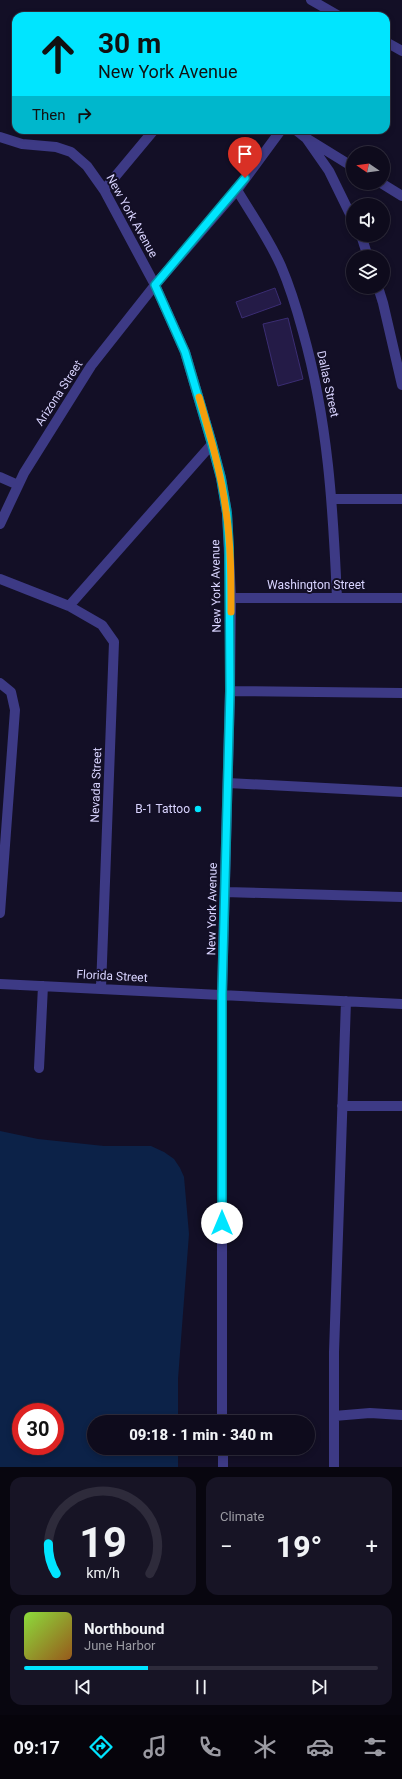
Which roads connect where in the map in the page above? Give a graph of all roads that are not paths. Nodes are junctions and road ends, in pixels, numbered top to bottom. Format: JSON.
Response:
{"nodes":[{"id":1,"x":311,"y":0,"type":"edge"},
{"id":2,"x":332,"y":12,"type":"edge"},
{"id":3,"x":390,"y":44,"type":"edge"},
{"id":4,"x":402,"y":51,"type":"edge"},
{"id":5,"x":151,"y":134,"type":"edge"},
{"id":6,"x":278,"y":134,"type":"edge"},
{"id":7,"x":301,"y":134,"type":"edge"},
{"id":8,"x":0,"y":137,"type":"edge"},
{"id":9,"x":306,"y":138,"type":"junction"},
{"id":10,"x":346,"y":162,"type":"edge"},
{"id":11,"x":390,"y":189,"type":"edge"},
{"id":12,"x":104,"y":190,"type":"junction"},
{"id":13,"x":236,"y":190,"type":"junction"},
{"id":14,"x":402,"y":196,"type":"edge"},
{"id":15,"x":346,"y":206,"type":"edge"},
{"id":16,"x":155,"y":285,"type":"junction"},
{"id":17,"x":380,"y":294,"type":"edge"},
{"id":18,"x":402,"y":385,"type":"edge"},
{"id":19,"x":212,"y":444,"type":"junction"},
{"id":20,"x":0,"y":477,"type":"edge"},
{"id":21,"x":18,"y":485,"type":"junction"},
{"id":22,"x":402,"y":498,"type":"edge"},
{"id":23,"x":332,"y":499,"type":"junction"},
{"id":24,"x":0,"y":524,"type":"edge"},
{"id":25,"x":0,"y":579,"type":"edge"},
{"id":26,"x":231,"y":598,"type":"junction"},
{"id":27,"x":337,"y":598,"type":"junction"},
{"id":28,"x":402,"y":598,"type":"edge"},
{"id":29,"x":69,"y":606,"type":"junction"},
{"id":30,"x":0,"y":683,"type":"edge"},
{"id":31,"x":230,"y":691,"type":"junction"},
{"id":32,"x":402,"y":693,"type":"edge"},
{"id":33,"x":228,"y":783,"type":"junction"},
{"id":34,"x":402,"y":792,"type":"edge"},
{"id":35,"x":225,"y":892,"type":"junction"},
{"id":36,"x":402,"y":897,"type":"edge"},
{"id":37,"x":0,"y":913,"type":"edge"},
{"id":38,"x":0,"y":984,"type":"edge"},
{"id":39,"x":43,"y":986,"type":"junction"},
{"id":40,"x":101,"y":988,"type":"junction"},
{"id":41,"x":222,"y":995,"type":"junction"},
{"id":42,"x":346,"y":1001,"type":"junction"},
{"id":43,"x":402,"y":1004,"type":"edge"},
{"id":44,"x":39,"y":1068,"type":"dead end"},
{"id":45,"x":342,"y":1106,"type":"junction"},
{"id":46,"x":402,"y":1106,"type":"edge"},
{"id":47,"x":222,"y":1415,"type":"edge"},
{"id":48,"x":402,"y":1415,"type":"edge"},
{"id":49,"x":334,"y":1416,"type":"junction"},
{"id":50,"x":223,"y":1455,"type":"edge"},
{"id":51,"x":223,"y":1467,"type":"edge"},
{"id":52,"x":334,"y":1467,"type":"edge"}],
"edges":[{"from":1,"to":2,"type":"street"},
{"from":3,"to":4,"type":"street"},
{"from":5,"to":12,"type":"street"},
{"from":6,"to":13,"type":"street"},
{"from":7,"to":9,"type":"street"},
{"from":8,"to":12,"type":"street","name":"New York Avenue"},
{"from":9,"to":10,"type":"street"},
{"from":9,"to":15,"type":"street"},
{"from":11,"to":14,"type":"street"},
{"from":12,"to":16,"type":"street","name":"New York Avenue"},
{"from":13,"to":16,"type":"street"},
{"from":13,"to":23,"type":"street","name":"Dallas Street"},
{"from":16,"to":19,"type":"street","name":"New York Avenue"},
{"from":16,"to":21,"type":"street","name":"Arizona Street"},
{"from":17,"to":18,"type":"street"},
{"from":19,"to":26,"type":"street","name":"New York Avenue"},
{"from":19,"to":29,"type":"street"},
{"from":20,"to":21,"type":"street"},
{"from":21,"to":24,"type":"street","name":"Arizona Street"},
{"from":22,"to":23,"type":"street"},
{"from":23,"to":27,"type":"street","name":"Dallas Street"},
{"from":25,"to":29,"type":"street","name":"Nevada Street"},
{"from":26,"to":27,"type":"street","name":"Washington Street"},
{"from":26,"to":31,"type":"street","name":"New York Avenue"},
{"from":27,"to":28,"type":"street","name":"Washington Street"},
{"from":29,"to":40,"type":"street","name":"Nevada Street"},
{"from":30,"to":37,"type":"street"},
{"from":31,"to":32,"type":"street"},
{"from":31,"to":33,"type":"street","name":"New York Avenue"},
{"from":33,"to":34,"type":"street"},
{"from":33,"to":35,"type":"street","name":"New York Avenue"},
{"from":35,"to":36,"type":"street"},
{"from":35,"to":41,"type":"street","name":"New York Avenue"},
{"from":38,"to":39,"type":"street","name":"Florida Street"},
{"from":39,"to":40,"type":"street","name":"Florida Street"},
{"from":39,"to":44,"type":"street"},
{"from":40,"to":41,"type":"street","name":"Florida Street"},
{"from":41,"to":42,"type":"street","name":"Florida Street"},
{"from":41,"to":47,"type":"street","name":"New York Avenue"},
{"from":42,"to":43,"type":"street","name":"Florida Street"},
{"from":42,"to":45,"type":"street"},
{"from":45,"to":46,"type":"street"},
{"from":45,"to":49,"type":"street"},
{"from":48,"to":49,"type":"street"},
{"from":49,"to":52,"type":"street"},
{"from":50,"to":51,"type":"street"}]}
